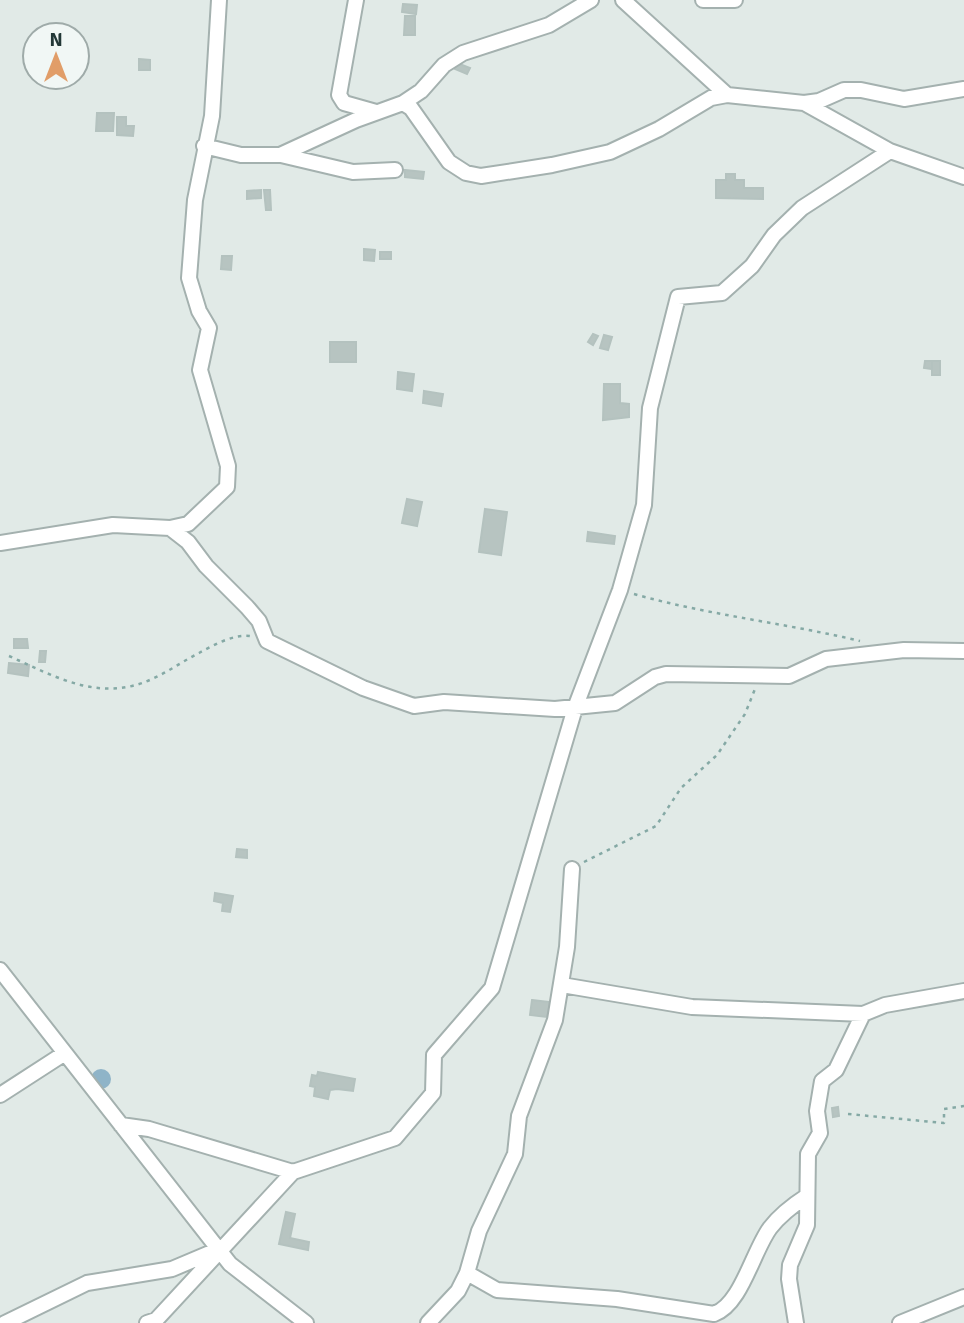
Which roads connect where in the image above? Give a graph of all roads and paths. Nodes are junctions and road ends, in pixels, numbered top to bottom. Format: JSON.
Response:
{"nodes":[{"id":1,"x":219,"y":0,"type":"edge"},
{"id":2,"x":356,"y":0,"type":"edge"},
{"id":3,"x":591,"y":0,"type":"edge"},
{"id":4,"x":624,"y":0,"type":"edge"},
{"id":5,"x":704,"y":0,"type":"edge"},
{"id":6,"x":735,"y":0,"type":"edge"},
{"id":7,"x":964,"y":89,"type":"edge"},
{"id":8,"x":727,"y":95,"type":"junction"},
{"id":9,"x":403,"y":103,"type":"junction"},
{"id":10,"x":804,"y":103,"type":"junction"},
{"id":11,"x":376,"y":113,"type":"junction"},
{"id":12,"x":204,"y":146,"type":"junction"},
{"id":13,"x":890,"y":151,"type":"junction"},
{"id":14,"x":280,"y":155,"type":"junction"},
{"id":15,"x":395,"y":170,"type":"dead end"},
{"id":16,"x":964,"y":177,"type":"edge"},
{"id":17,"x":170,"y":528,"type":"junction"},
{"id":18,"x":0,"y":543,"type":"edge"},
{"id":19,"x":620,"y":590,"type":"junction"},
{"id":20,"x":264,"y":638,"type":"junction"},
{"id":21,"x":872,"y":643,"type":"dead end"},
{"id":22,"x":964,"y":651,"type":"edge"},
{"id":23,"x":9,"y":656,"type":"dead end"},
{"id":24,"x":760,"y":676,"type":"junction"},
{"id":25,"x":575,"y":708,"type":"junction"},
{"id":26,"x":572,"y":869,"type":"joint"},
{"id":27,"x":0,"y":970,"type":"edge"},
{"id":28,"x":562,"y":985,"type":"junction"},
{"id":29,"x":964,"y":991,"type":"edge"},
{"id":30,"x":863,"y":1014,"type":"junction"},
{"id":31,"x":65,"y":1053,"type":"junction"},
{"id":32,"x":0,"y":1095,"type":"edge"},
{"id":33,"x":964,"y":1106,"type":"edge"},
{"id":34,"x":848,"y":1114,"type":"dead end"},
{"id":35,"x":121,"y":1125,"type":"junction"},
{"id":36,"x":293,"y":1172,"type":"junction"},
{"id":37,"x":807,"y":1196,"type":"junction"},
{"id":38,"x":220,"y":1248,"type":"junction"},
{"id":39,"x":467,"y":1273,"type":"junction"},
{"id":40,"x":964,"y":1297,"type":"edge"},
{"id":41,"x":5,"y":1323,"type":"edge"},
{"id":42,"x":147,"y":1323,"type":"edge"},
{"id":43,"x":306,"y":1323,"type":"edge"},
{"id":44,"x":428,"y":1323,"type":"edge"},
{"id":45,"x":796,"y":1323,"type":"edge"},
{"id":46,"x":900,"y":1323,"type":"edge"}],
"edges":[{"from":1,"to":12,"type":"street"},
{"from":2,"to":11,"type":"street"},
{"from":3,"to":9,"type":"street"},
{"from":4,"to":8,"type":"street"},
{"from":5,"to":6,"type":"street"},
{"from":7,"to":10,"type":"street"},
{"from":8,"to":9,"type":"street"},
{"from":8,"to":10,"type":"street"},
{"from":9,"to":11,"type":"street"},
{"from":10,"to":13,"type":"street"},
{"from":11,"to":14,"type":"street"},
{"from":12,"to":14,"type":"street"},
{"from":12,"to":17,"type":"street"},
{"from":13,"to":16,"type":"street"},
{"from":13,"to":19,"type":"street"},
{"from":14,"to":15,"type":"street"},
{"from":17,"to":18,"type":"street"},
{"from":17,"to":20,"type":"street"},
{"from":19,"to":21,"type":"path"},
{"from":19,"to":25,"type":"street"},
{"from":20,"to":23,"type":"path"},
{"from":20,"to":25,"type":"street"},
{"from":22,"to":24,"type":"street"},
{"from":24,"to":25,"type":"street"},
{"from":24,"to":26,"type":"path"},
{"from":25,"to":36,"type":"street"},
{"from":26,"to":28,"type":"street"},
{"from":27,"to":31,"type":"street"},
{"from":28,"to":30,"type":"street"},
{"from":28,"to":39,"type":"street"},
{"from":29,"to":30,"type":"street"},
{"from":30,"to":37,"type":"street"},
{"from":31,"to":32,"type":"street"},
{"from":31,"to":35,"type":"street"},
{"from":33,"to":34,"type":"path"},
{"from":35,"to":36,"type":"street"},
{"from":35,"to":38,"type":"street"},
{"from":36,"to":38,"type":"street"},
{"from":37,"to":39,"type":"street"},
{"from":37,"to":45,"type":"street"},
{"from":38,"to":41,"type":"street"},
{"from":38,"to":42,"type":"street"},
{"from":38,"to":43,"type":"street"},
{"from":39,"to":44,"type":"street"},
{"from":40,"to":46,"type":"street"}]}
